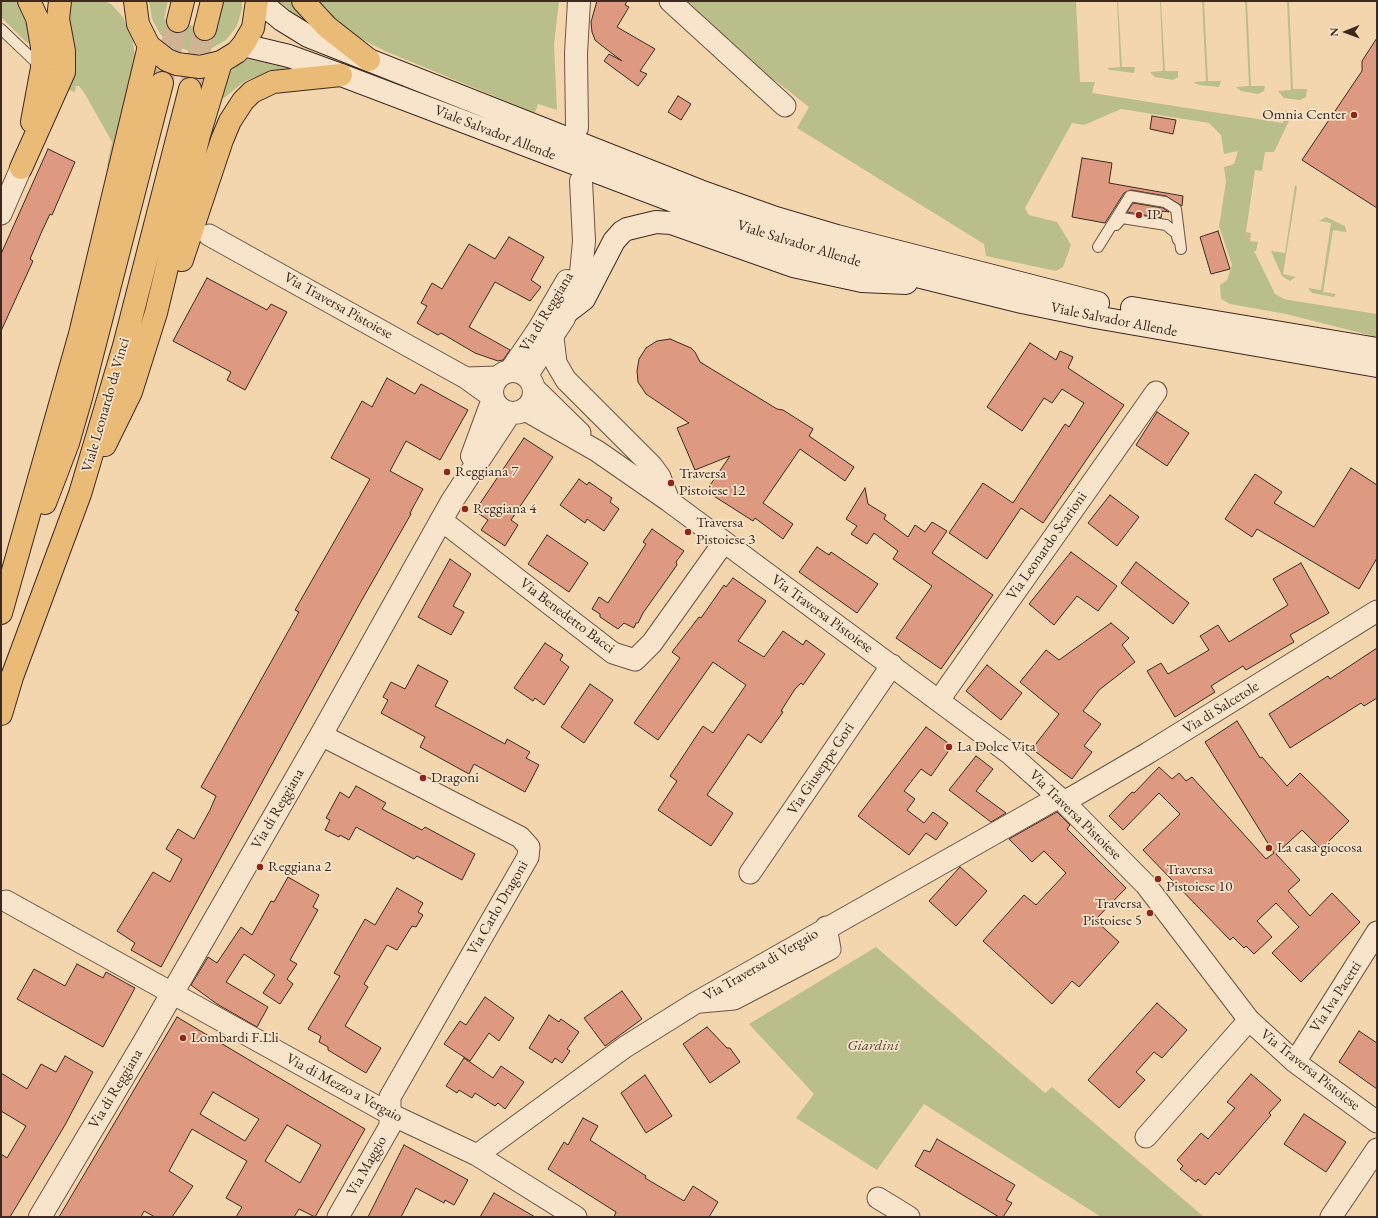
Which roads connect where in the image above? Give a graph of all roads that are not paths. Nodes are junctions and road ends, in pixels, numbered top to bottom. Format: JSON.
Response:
{"nodes":[{"id":1,"x":29,"y":1,"type":"edge"},
{"id":2,"x":60,"y":1,"type":"edge"},
{"id":3,"x":212,"y":1,"type":"edge"},
{"id":4,"x":258,"y":1,"type":"edge"},
{"id":5,"x":303,"y":1,"type":"edge"},
{"id":6,"x":579,"y":1,"type":"edge"},
{"id":7,"x":670,"y":1,"type":"edge"},
{"id":8,"x":130,"y":5,"type":"edge"},
{"id":9,"x":1,"y":29,"type":"edge"},
{"id":10,"x":205,"y":29,"type":"tunnel mouth"},
{"id":11,"x":243,"y":45,"type":"junction"},
{"id":12,"x":150,"y":46,"type":"junction"},
{"id":13,"x":370,"y":60,"type":"junction"},
{"id":14,"x":221,"y":62,"type":"junction"},
{"id":15,"x":42,"y":68,"type":"junction"},
{"id":16,"x":341,"y":75,"type":"junction"},
{"id":17,"x":162,"y":83,"type":"tunnel mouth"},
{"id":18,"x":190,"y":89,"type":"tunnel mouth"},
{"id":19,"x":785,"y":106,"type":"dead end"},
{"id":20,"x":577,"y":128,"type":"dead end"},
{"id":21,"x":21,"y":168,"type":"junction"},
{"id":22,"x":581,"y":182,"type":"dead end"},
{"id":23,"x":1,"y":214,"type":"edge"},
{"id":24,"x":209,"y":235,"type":"dead end"},
{"id":25,"x":1098,"y":247,"type":"joint"},
{"id":26,"x":583,"y":254,"type":"junction"},
{"id":27,"x":945,"y":284,"type":"junction"},
{"id":28,"x":567,"y":312,"type":"junction"},
{"id":29,"x":156,"y":313,"type":"junction"},
{"id":30,"x":553,"y":337,"type":"junction"},
{"id":31,"x":1377,"y":349,"type":"edge"},
{"id":32,"x":1377,"y":366,"type":"edge"},
{"id":33,"x":509,"y":384,"type":"junction"},
{"id":34,"x":1156,"y":392,"type":"dead end"},
{"id":35,"x":517,"y":411,"type":"junction"},
{"id":36,"x":598,"y":451,"type":"junction"},
{"id":37,"x":464,"y":481,"type":"junction"},
{"id":38,"x":80,"y":494,"type":"junction"},
{"id":39,"x":669,"y":501,"type":"junction"},
{"id":40,"x":441,"y":520,"type":"junction"},
{"id":41,"x":724,"y":542,"type":"junction"},
{"id":42,"x":1377,"y":611,"type":"edge"},
{"id":43,"x":1,"y":613,"type":"edge"},
{"id":44,"x":1,"y":624,"type":"edge"},
{"id":45,"x":892,"y":665,"type":"junction"},
{"id":46,"x":939,"y":700,"type":"junction"},
{"id":47,"x":1,"y":714,"type":"edge"},
{"id":48,"x":321,"y":735,"type":"junction"},
{"id":49,"x":1061,"y":800,"type":"junction"},
{"id":50,"x":750,"y":874,"type":"dead end"},
{"id":51,"x":6,"y":902,"type":"dead end"},
{"id":52,"x":1377,"y":932,"type":"edge"},
{"id":53,"x":171,"y":994,"type":"junction"},
{"id":54,"x":1249,"y":1020,"type":"junction"},
{"id":55,"x":1295,"y":1062,"type":"junction"},
{"id":56,"x":390,"y":1114,"type":"junction"},
{"id":57,"x":1377,"y":1122,"type":"edge"},
{"id":58,"x":1146,"y":1137,"type":"dead end"},
{"id":59,"x":1377,"y":1150,"type":"edge"},
{"id":60,"x":477,"y":1155,"type":"junction"},
{"id":61,"x":878,"y":1198,"type":"dead end"},
{"id":62,"x":40,"y":1217,"type":"edge"},
{"id":63,"x":338,"y":1217,"type":"edge"},
{"id":64,"x":576,"y":1217,"type":"edge"},
{"id":65,"x":909,"y":1217,"type":"edge"},
{"id":66,"x":1331,"y":1217,"type":"edge"}],
"edges":[{"from":1,"to":15,"type":"main road"},
{"from":2,"to":21,"type":"main road"},
{"from":3,"to":10,"type":"main road"},
{"from":4,"to":11,"type":"main road"},
{"from":4,"to":13,"type":"main road","name":"Viale Salvador Allende"},
{"from":5,"to":13,"type":"main road"},
{"from":6,"to":20,"type":"main road"},
{"from":7,"to":19,"type":"street"},
{"from":8,"to":12,"type":"main road"},
{"from":9,"to":15,"type":"lane"},
{"from":11,"to":14,"type":"main road"},
{"from":11,"to":16,"type":"main road","name":"Viale Salvador Allende"},
{"from":12,"to":14,"type":"main road"},
{"from":12,"to":43,"type":"main road"},
{"from":13,"to":31,"type":"main road","name":"Viale Salvador Allende"},
{"from":14,"to":29,"type":"main road"},
{"from":15,"to":21,"type":"main road"},
{"from":16,"to":27,"type":"main road","name":"Viale Salvador Allende"},
{"from":16,"to":29,"type":"main road"},
{"from":17,"to":44,"type":"main road","name":"Viale Leonardo da Vinci"},
{"from":18,"to":38,"type":"main road","name":"Viale Leonardo da Vinci"},
{"from":21,"to":23,"type":"street"},
{"from":22,"to":26,"type":"main road","name":"Via di Reggiana"},
{"from":24,"to":33,"type":"street","name":"Via Traversa Pistoiese"},
{"from":25,"to":25,"type":"lane"},
{"from":26,"to":28,"type":"main road","name":"Via di Reggiana"},
{"from":26,"to":33,"type":"main road","name":"Via di Reggiana"},
{"from":27,"to":28,"type":"main road"},
{"from":27,"to":32,"type":"main road","name":"Viale Salvador Allende"},
{"from":28,"to":30,"type":"main road","name":"Via di Reggiana"},
{"from":29,"to":38,"type":"main road"},
{"from":30,"to":33,"type":"main road","name":"Via di Reggiana"},
{"from":30,"to":39,"type":"street"},
{"from":33,"to":35,"type":"main road"},
{"from":33,"to":35,"type":"main road","name":"Via di Reggiana"},
{"from":33,"to":36,"type":"street","name":"Via Traversa Pistoiese"},
{"from":33,"to":37,"type":"main road","name":"Via di Reggiana"},
{"from":34,"to":46,"type":"street","name":"Via Leonardo Scarioni"},
{"from":35,"to":36,"type":"street","name":"Via Traversa Pistoiese"},
{"from":35,"to":37,"type":"main road","name":"Via di Reggiana"},
{"from":36,"to":39,"type":"street","name":"Via Traversa Pistoiese"},
{"from":37,"to":40,"type":"main road","name":"Via di Reggiana"},
{"from":38,"to":47,"type":"main road","name":"Viale Leonardo da Vinci"},
{"from":39,"to":41,"type":"street","name":"Via Traversa Pistoiese"},
{"from":40,"to":41,"type":"street","name":"Via Benedetto Bacci"},
{"from":40,"to":48,"type":"main road","name":"Via di Reggiana"},
{"from":41,"to":45,"type":"street","name":"Via Traversa Pistoiese"},
{"from":42,"to":49,"type":"street","name":"Via di Salcetole"},
{"from":45,"to":46,"type":"street","name":"Via Traversa Pistoiese"},
{"from":45,"to":50,"type":"street","name":"Via Giuseppe Gori"},
{"from":46,"to":49,"type":"street","name":"Via Traversa Pistoiese"},
{"from":48,"to":53,"type":"main road","name":"Via di Reggiana"},
{"from":48,"to":56,"type":"street","name":"Via Carlo Dragoni"},
{"from":49,"to":54,"type":"street","name":"Via Traversa Pistoiese"},
{"from":49,"to":60,"type":"street","name":"Via Traversa di Vergaio"},
{"from":51,"to":53,"type":"street","name":"Via di Mezzo a Vergaio"},
{"from":52,"to":55,"type":"street","name":"Via Iva Pacetti"},
{"from":53,"to":56,"type":"street","name":"Via di Mezzo a Vergaio"},
{"from":53,"to":62,"type":"main road","name":"Via di Reggiana"},
{"from":54,"to":55,"type":"street","name":"Via Traversa Pistoiese"},
{"from":54,"to":58,"type":"street"},
{"from":55,"to":57,"type":"street","name":"Via Traversa Pistoiese"},
{"from":56,"to":60,"type":"street","name":"Via di Mezzo a Vergaio"},
{"from":56,"to":63,"type":"street","name":"Via Maggio"},
{"from":59,"to":66,"type":"street"},
{"from":60,"to":64,"type":"street","name":"Via di Mezzo a Vergaio"},
{"from":61,"to":65,"type":"street"}]}
